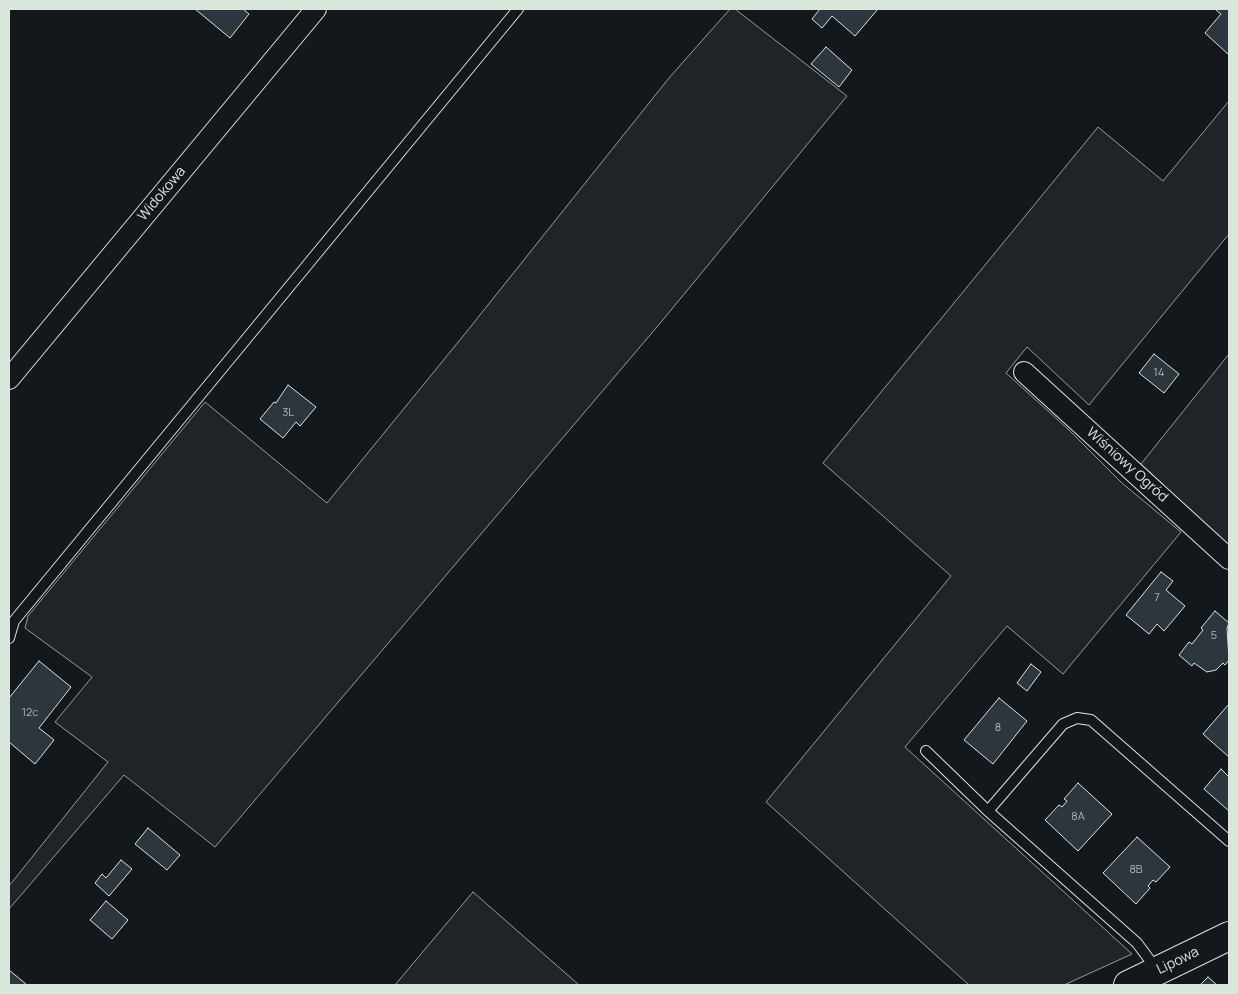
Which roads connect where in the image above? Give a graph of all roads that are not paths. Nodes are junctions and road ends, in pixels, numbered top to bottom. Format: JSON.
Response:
{"nodes":[{"id":1,"x":316,"y":9,"type":"edge"},
{"id":2,"x":518,"y":9,"type":"edge"},
{"id":3,"x":1024,"y":372,"type":"dead end"},
{"id":4,"x":9,"y":379,"type":"edge"},
{"id":5,"x":1229,"y":559,"type":"edge"},
{"id":6,"x":9,"y":638,"type":"edge"},
{"id":7,"x":926,"y":752,"type":"dead end"},
{"id":8,"x":988,"y":811,"type":"junction"},
{"id":9,"x":1229,"y":841,"type":"edge"},
{"id":10,"x":1229,"y":936,"type":"edge"},
{"id":11,"x":1158,"y":971,"type":"junction"},
{"id":12,"x":1128,"y":985,"type":"edge"}],
"edges":[{"from":1,"to":4,"type":"street","name":"Widokowa"},
{"from":2,"to":6,"type":"lane"},
{"from":3,"to":5,"type":"street","name":"Wiśniowy Ogród"},
{"from":7,"to":8,"type":"lane"},
{"from":8,"to":9,"type":"lane"},
{"from":8,"to":11,"type":"lane"},
{"from":10,"to":11,"type":"street","name":"Lipowa"},
{"from":11,"to":12,"type":"street","name":"Lipowa"}]}
